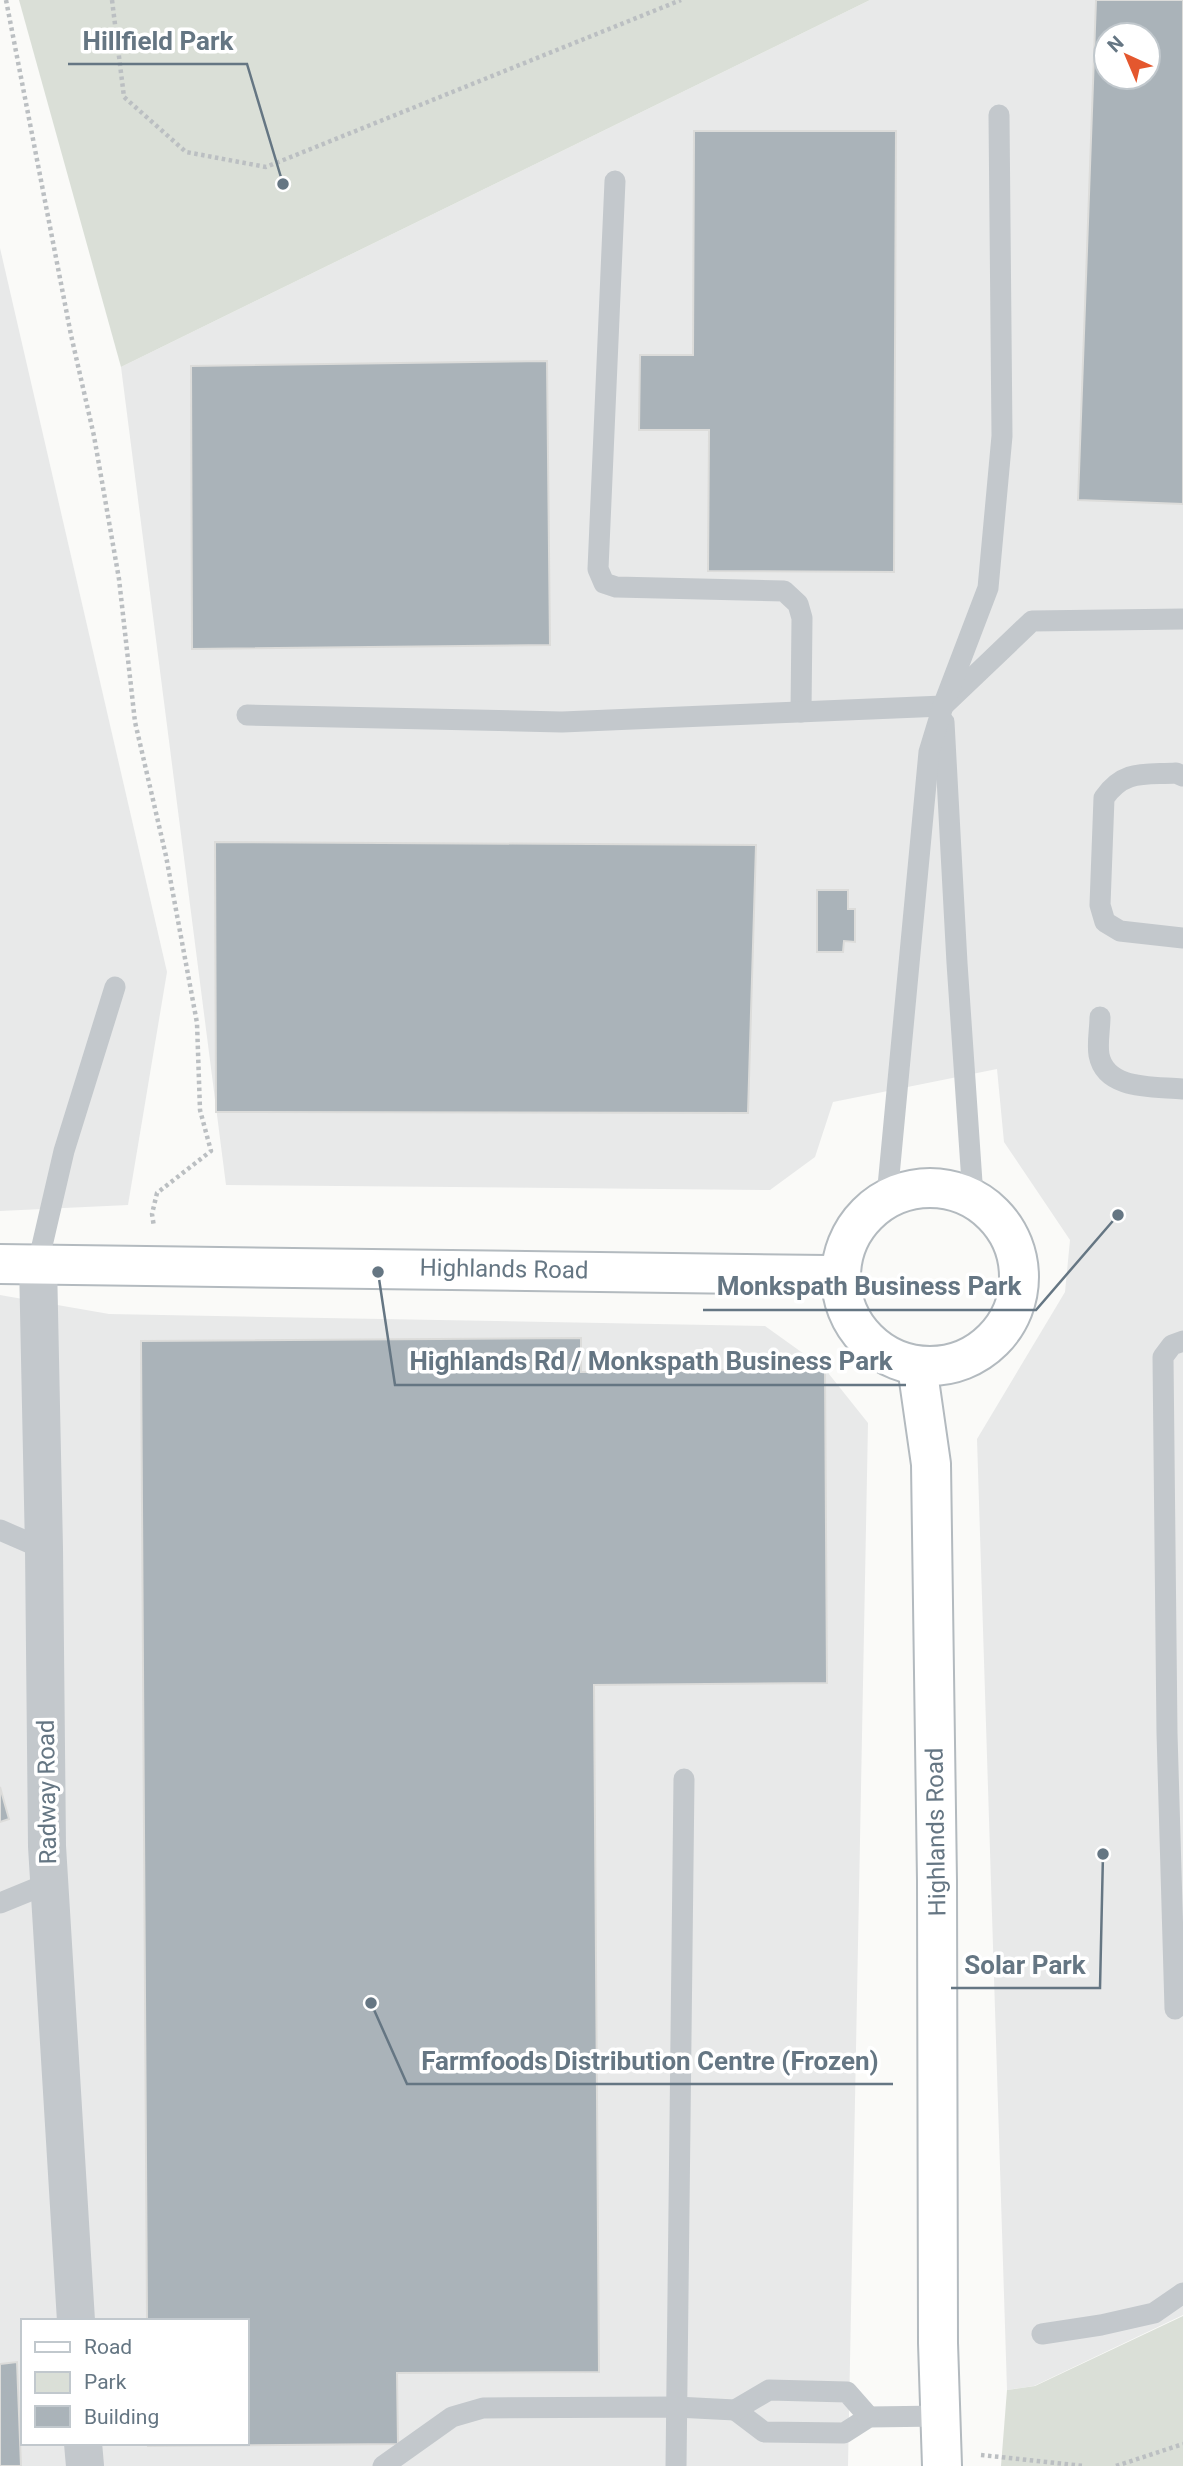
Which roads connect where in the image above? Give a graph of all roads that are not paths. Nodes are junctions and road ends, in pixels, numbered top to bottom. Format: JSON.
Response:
{"nodes":[{"id":1,"x":999,"y":115,"type":"dead end"},
{"id":2,"x":615,"y":181,"type":"dead end"},
{"id":3,"x":1183,"y":619,"type":"edge"},
{"id":4,"x":943,"y":706,"type":"junction"},
{"id":5,"x":801,"y":712,"type":"junction"},
{"id":6,"x":247,"y":715,"type":"dead end"},
{"id":7,"x":1183,"y":776,"type":"edge"},
{"id":8,"x":1183,"y":938,"type":"edge"},
{"id":9,"x":115,"y":987,"type":"dead end"},
{"id":10,"x":1100,"y":1017,"type":"dead end"},
{"id":11,"x":1183,"y":1089,"type":"edge"},
{"id":12,"x":887,"y":1197,"type":"junction"},
{"id":13,"x":973,"y":1197,"type":"junction"},
{"id":14,"x":38,"y":1263,"type":"junction"},
{"id":15,"x":0,"y":1265,"type":"edge"},
{"id":16,"x":840,"y":1271,"type":"junction"},
{"id":17,"x":1183,"y":1341,"type":"edge"},
{"id":18,"x":917,"y":1366,"type":"junction"},
{"id":19,"x":0,"y":1530,"type":"edge"},
{"id":20,"x":44,"y":1549,"type":"junction"},
{"id":21,"x":684,"y":1779,"type":"dead end"},
{"id":22,"x":49,"y":1883,"type":"junction"},
{"id":23,"x":0,"y":1903,"type":"edge"},
{"id":24,"x":1175,"y":2009,"type":"dead end"},
{"id":25,"x":1183,"y":2293,"type":"edge"},
{"id":26,"x":76,"y":2319,"type":"edge"},
{"id":27,"x":1042,"y":2334,"type":"dead end"},
{"id":28,"x":676,"y":2407,"type":"junction"},
{"id":29,"x":735,"y":2410,"type":"junction"},
{"id":30,"x":869,"y":2417,"type":"junction"},
{"id":31,"x":942,"y":2444,"type":"edge"},
{"id":32,"x":83,"y":2445,"type":"edge"},
{"id":33,"x":85,"y":2466,"type":"edge"},
{"id":34,"x":383,"y":2466,"type":"edge"},
{"id":35,"x":676,"y":2466,"type":"edge"}],
"edges":[{"from":1,"to":4,"type":"lane"},
{"from":2,"to":5,"type":"lane"},
{"from":3,"to":4,"type":"lane"},
{"from":4,"to":5,"type":"lane"},
{"from":4,"to":12,"type":"lane"},
{"from":4,"to":13,"type":"lane"},
{"from":5,"to":6,"type":"lane"},
{"from":7,"to":8,"type":"lane"},
{"from":9,"to":14,"type":"lane"},
{"from":10,"to":11,"type":"lane"},
{"from":12,"to":13,"type":"street"},
{"from":12,"to":16,"type":"street"},
{"from":13,"to":18,"type":"street"},
{"from":14,"to":15,"type":"street","name":"Highlands Road"},
{"from":14,"to":16,"type":"street","name":"Highlands Road"},
{"from":14,"to":20,"type":"street","name":"Radway Road"},
{"from":16,"to":18,"type":"street"},
{"from":17,"to":24,"type":"lane"},
{"from":18,"to":31,"type":"street","name":"Highlands Road"},
{"from":19,"to":20,"type":"lane"},
{"from":20,"to":22,"type":"street","name":"Radway Road"},
{"from":21,"to":28,"type":"lane"},
{"from":22,"to":23,"type":"lane"},
{"from":22,"to":26,"type":"street","name":"Radway Road"},
{"from":25,"to":27,"type":"lane"},
{"from":28,"to":29,"type":"lane"},
{"from":28,"to":34,"type":"lane"},
{"from":28,"to":35,"type":"lane"},
{"from":29,"to":30,"type":"lane"},
{"from":29,"to":30,"type":"lane"},
{"from":30,"to":31,"type":"lane"},
{"from":32,"to":33,"type":"street"}]}
